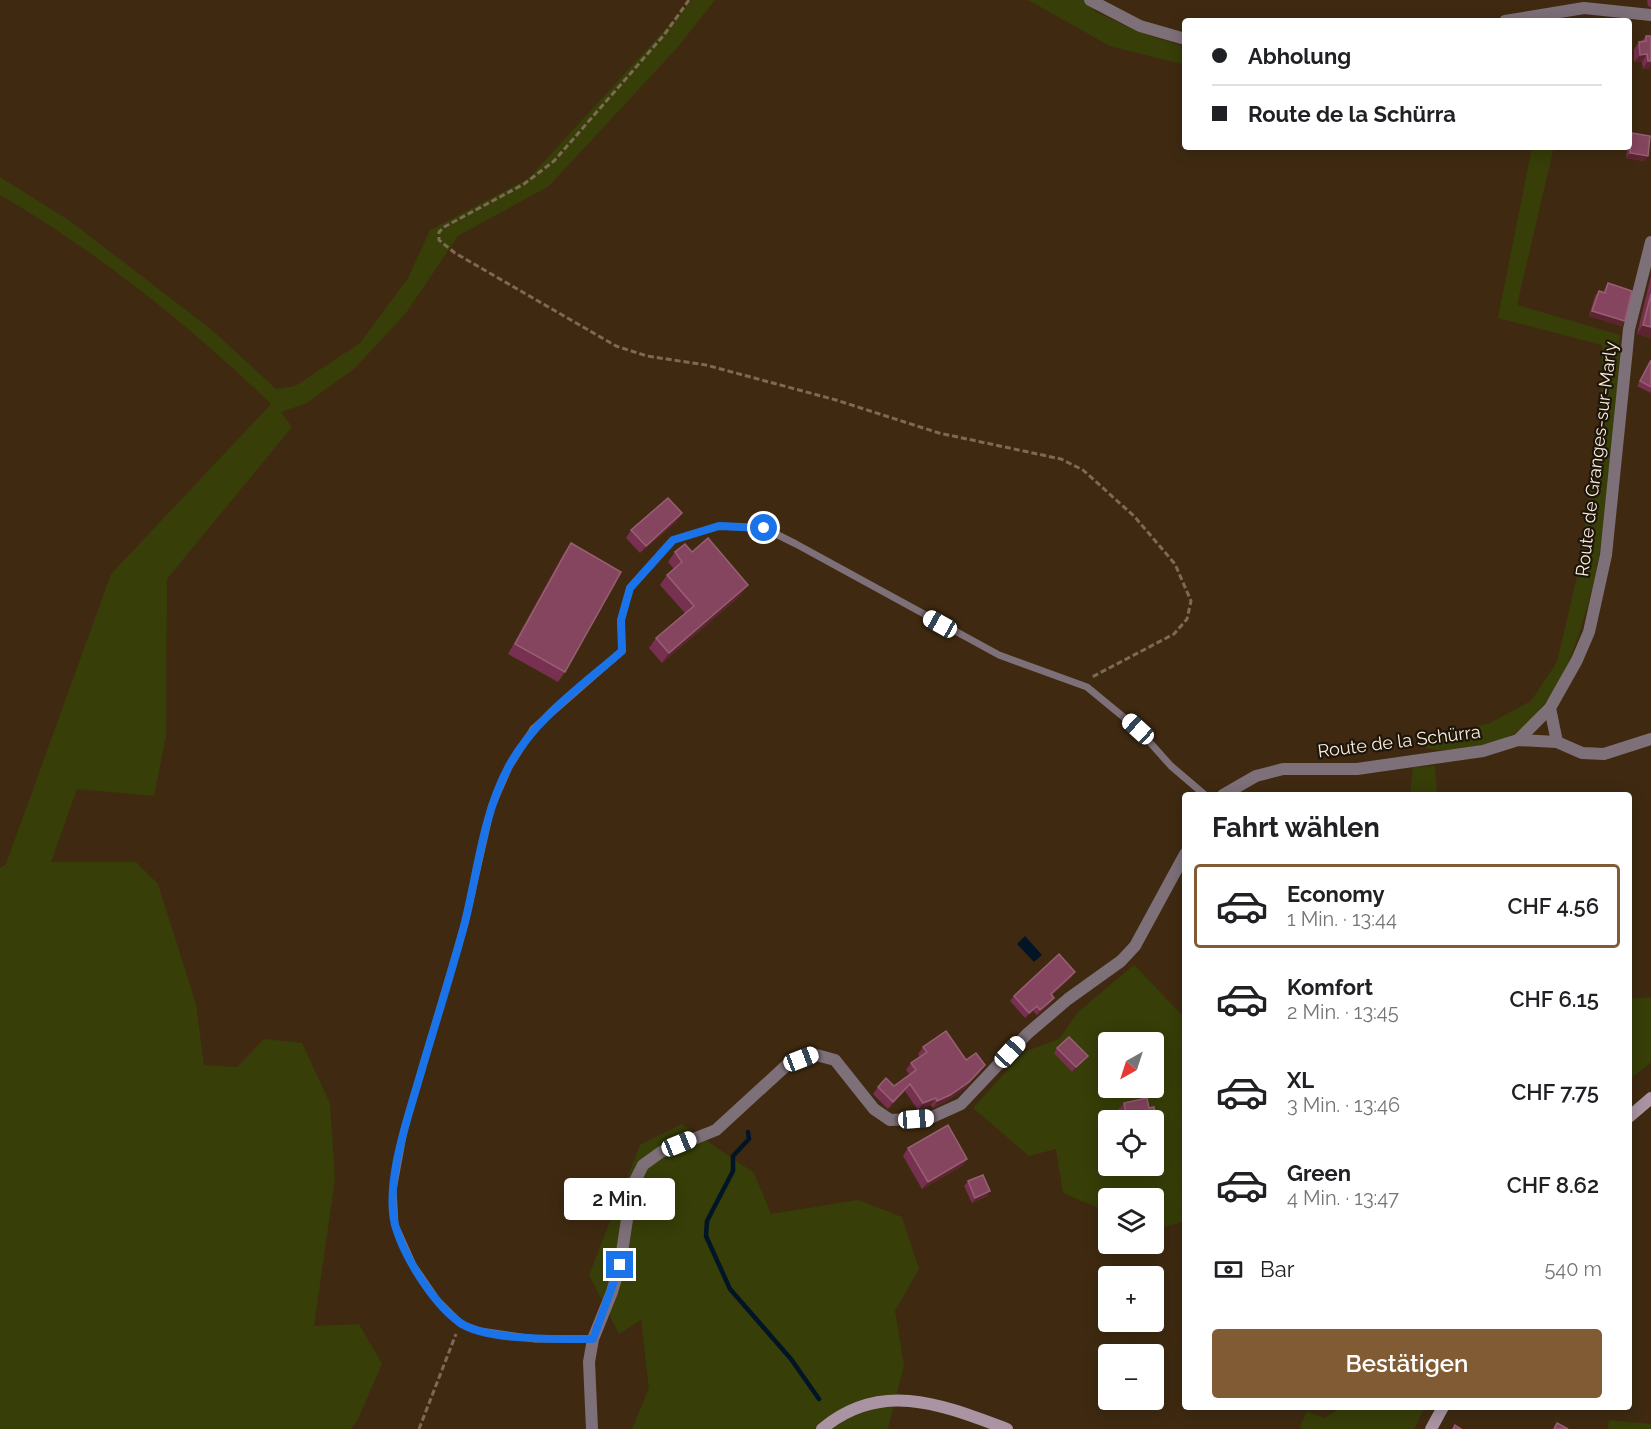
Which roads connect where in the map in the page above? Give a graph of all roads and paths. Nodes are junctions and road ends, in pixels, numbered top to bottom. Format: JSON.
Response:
{"nodes":[{"id":1,"x":688,"y":0,"type":"edge"},
{"id":2,"x":1090,"y":0,"type":"edge"},
{"id":3,"x":1651,"y":15,"type":"edge"},
{"id":4,"x":1523,"y":18,"type":"edge"},
{"id":5,"x":1182,"y":38,"type":"edge"},
{"id":6,"x":1651,"y":242,"type":"edge"},
{"id":7,"x":1087,"y":687,"type":"junction"},
{"id":8,"x":1550,"y":708,"type":"junction"},
{"id":9,"x":1651,"y":739,"type":"edge"},
{"id":10,"x":1518,"y":740,"type":"junction"},
{"id":11,"x":1557,"y":741,"type":"junction"},
{"id":12,"x":1201,"y":792,"type":"edge"},
{"id":13,"x":1228,"y":792,"type":"edge"},
{"id":14,"x":1182,"y":860,"type":"edge"},
{"id":15,"x":1651,"y":1098,"type":"edge"},
{"id":16,"x":1632,"y":1114,"type":"edge"},
{"id":17,"x":461,"y":1324,"type":"junction"},
{"id":18,"x":593,"y":1339,"type":"junction"},
{"id":19,"x":1441,"y":1410,"type":"edge"},
{"id":20,"x":419,"y":1429,"type":"edge"},
{"id":21,"x":592,"y":1429,"type":"edge"},
{"id":22,"x":822,"y":1429,"type":"edge"},
{"id":23,"x":1007,"y":1429,"type":"edge"},
{"id":24,"x":1431,"y":1429,"type":"edge"}],
"edges":[{"from":1,"to":7,"type":"path"},
{"from":2,"to":5,"type":"street"},
{"from":3,"to":4,"type":"street"},
{"from":6,"to":8,"type":"street","name":"Route de Granges-sur-Marly"},
{"from":7,"to":12,"type":"lane"},
{"from":7,"to":17,"type":"lane"},
{"from":8,"to":10,"type":"street","name":"Route de Granges-sur-Marly"},
{"from":8,"to":11,"type":"street"},
{"from":9,"to":11,"type":"street","name":"Route de la Schürra"},
{"from":10,"to":11,"type":"street","name":"Route de la Schürra"},
{"from":10,"to":13,"type":"street","name":"Route de la Schürra"},
{"from":14,"to":18,"type":"street"},
{"from":15,"to":16,"type":"main road"},
{"from":17,"to":18,"type":"lane"},
{"from":17,"to":20,"type":"path"},
{"from":18,"to":21,"type":"street"},
{"from":19,"to":24,"type":"main road"},
{"from":22,"to":23,"type":"main road"}]}
